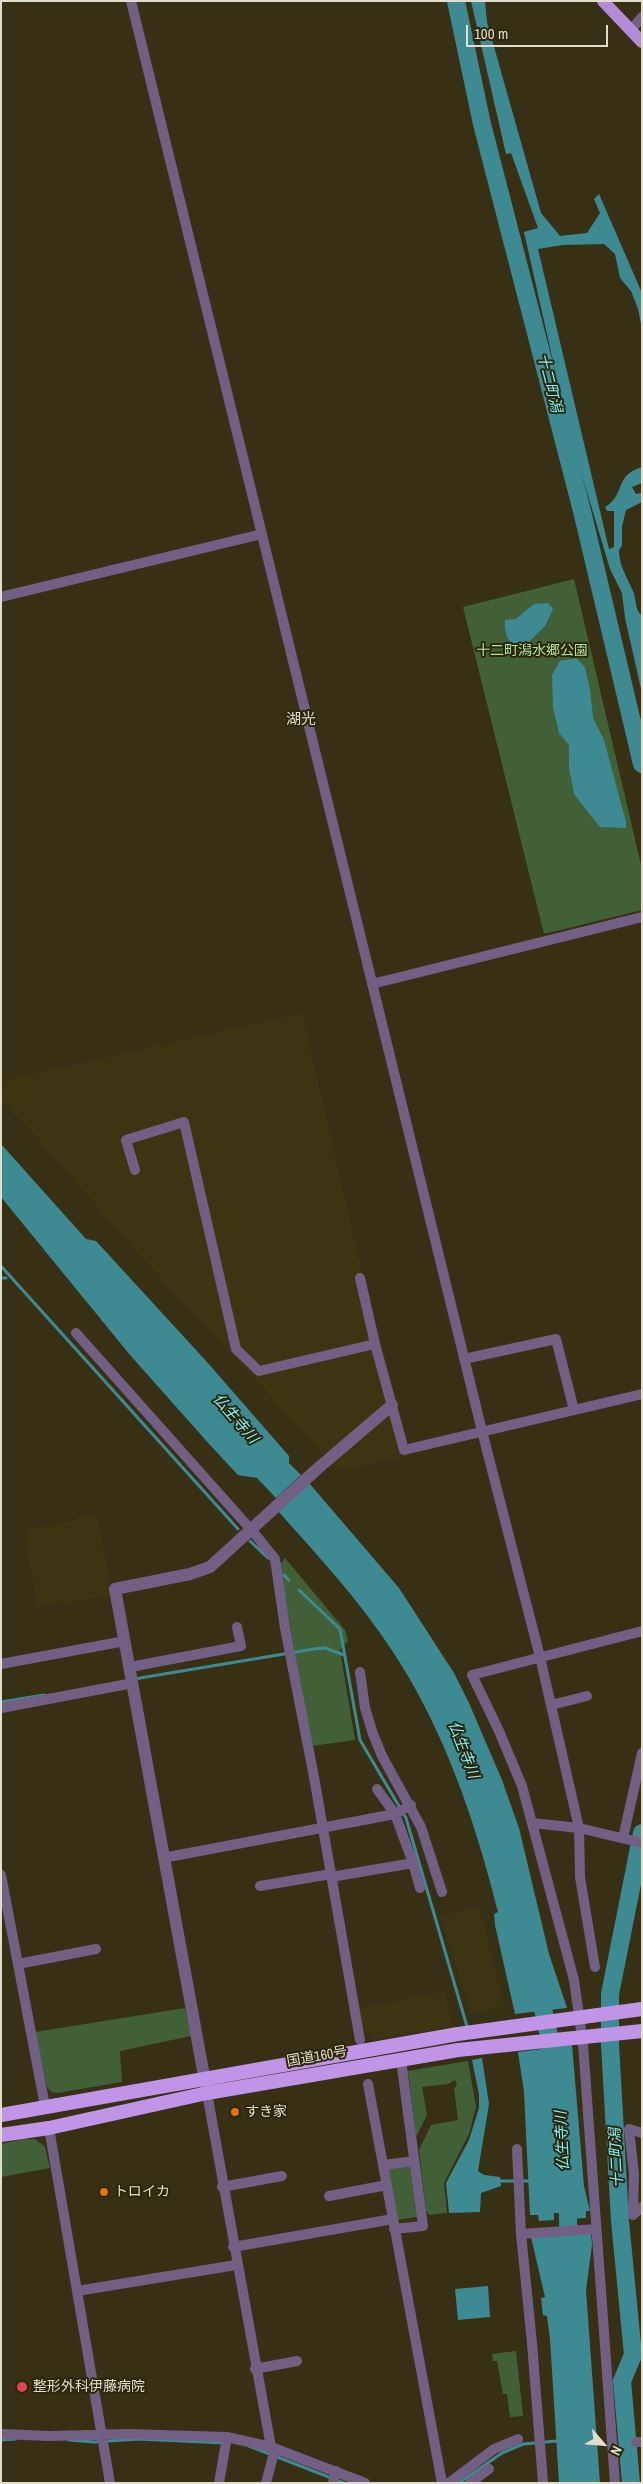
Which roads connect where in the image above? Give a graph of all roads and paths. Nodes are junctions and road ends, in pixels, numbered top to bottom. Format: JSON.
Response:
{"nodes":[{"id":1,"x":131,"y":1,"type":"edge"},
{"id":2,"x":603,"y":1,"type":"edge"},
{"id":3,"x":642,"y":17,"type":"edge"},
{"id":4,"x":630,"y":30,"type":"junction"},
{"id":5,"x":642,"y":42,"type":"edge"},
{"id":6,"x":262,"y":534,"type":"junction"},
{"id":7,"x":1,"y":598,"type":"edge"},
{"id":8,"x":642,"y":917,"type":"edge"},
{"id":9,"x":372,"y":984,"type":"junction"},
{"id":10,"x":135,"y":1170,"type":"dead end"},
{"id":11,"x":360,"y":1278,"type":"dead end"},
{"id":12,"x":76,"y":1333,"type":"dead end"},
{"id":13,"x":375,"y":1344,"type":"junction"},
{"id":14,"x":464,"y":1359,"type":"junction"},
{"id":15,"x":642,"y":1394,"type":"edge"},
{"id":16,"x":392,"y":1405,"type":"junction"},
{"id":17,"x":574,"y":1410,"type":"junction"},
{"id":18,"x":482,"y":1431,"type":"junction"},
{"id":19,"x":246,"y":1524,"type":"dead end"},
{"id":20,"x":254,"y":1533,"type":"dead end"},
{"id":21,"x":237,"y":1627,"type":"dead end"},
{"id":22,"x":642,"y":1631,"type":"edge"},
{"id":23,"x":125,"y":1641,"type":"junction"},
{"id":24,"x":540,"y":1657,"type":"junction"},
{"id":25,"x":1,"y":1664,"type":"edge"},
{"id":26,"x":130,"y":1667,"type":"junction"},
{"id":27,"x":360,"y":1672,"type":"dead end"},
{"id":28,"x":133,"y":1683,"type":"junction"},
{"id":29,"x":587,"y":1696,"type":"dead end"},
{"id":30,"x":551,"y":1705,"type":"junction"},
{"id":31,"x":1,"y":1708,"type":"edge"},
{"id":32,"x":642,"y":1753,"type":"edge"},
{"id":33,"x":377,"y":1789,"type":"dead end"},
{"id":34,"x":411,"y":1805,"type":"junction"},
{"id":35,"x":395,"y":1814,"type":"junction"},
{"id":36,"x":532,"y":1823,"type":"junction"},
{"id":37,"x":323,"y":1828,"type":"junction"},
{"id":38,"x":579,"y":1828,"type":"junction"},
{"id":39,"x":623,"y":1838,"type":"junction"},
{"id":40,"x":642,"y":1843,"type":"edge"},
{"id":41,"x":163,"y":1858,"type":"junction"},
{"id":42,"x":412,"y":1863,"type":"junction"},
{"id":43,"x":1,"y":1875,"type":"edge"},
{"id":44,"x":331,"y":1876,"type":"junction"},
{"id":45,"x":260,"y":1886,"type":"dead end"},
{"id":46,"x":420,"y":1888,"type":"dead end"},
{"id":47,"x":442,"y":1892,"type":"dead end"},
{"id":48,"x":96,"y":1950,"type":"dead end"},
{"id":49,"x":18,"y":1964,"type":"junction"},
{"id":50,"x":596,"y":1966,"type":"dead end"},
{"id":51,"x":642,"y":2009,"type":"edge"},
{"id":52,"x":642,"y":2031,"type":"edge"},
{"id":53,"x":360,"y":2040,"type":"dead end"},
{"id":54,"x":401,"y":2060,"type":"junction"},
{"id":55,"x":368,"y":2084,"type":"dead end"},
{"id":56,"x":206,"y":2086,"type":"junction"},
{"id":57,"x":45,"y":2106,"type":"junction"},
{"id":58,"x":1,"y":2115,"type":"edge"},
{"id":59,"x":49,"y":2128,"type":"junction"},
{"id":60,"x":642,"y":2133,"type":"edge"},
{"id":61,"x":1,"y":2135,"type":"edge"},
{"id":62,"x":517,"y":2149,"type":"dead end"},
{"id":63,"x":414,"y":2161,"type":"junction"},
{"id":64,"x":383,"y":2165,"type":"junction"},
{"id":65,"x":282,"y":2176,"type":"dead end"},
{"id":66,"x":387,"y":2185,"type":"junction"},
{"id":67,"x":222,"y":2187,"type":"junction"},
{"id":68,"x":329,"y":2196,"type":"dead end"},
{"id":69,"x":642,"y":2207,"type":"edge"},
{"id":70,"x":394,"y":2224,"type":"junction"},
{"id":71,"x":596,"y":2230,"type":"junction"},
{"id":72,"x":521,"y":2234,"type":"junction"},
{"id":73,"x":233,"y":2247,"type":"junction"},
{"id":74,"x":236,"y":2265,"type":"junction"},
{"id":75,"x":77,"y":2290,"type":"junction"},
{"id":76,"x":297,"y":2361,"type":"dead end"},
{"id":77,"x":255,"y":2369,"type":"junction"},
{"id":78,"x":1,"y":2434,"type":"edge"},
{"id":79,"x":101,"y":2435,"type":"junction"},
{"id":80,"x":227,"y":2437,"type":"junction"},
{"id":81,"x":518,"y":2439,"type":"dead end"},
{"id":82,"x":273,"y":2448,"type":"junction"},
{"id":83,"x":489,"y":2470,"type":"dead end"},
{"id":84,"x":336,"y":2472,"type":"junction"},
{"id":85,"x":110,"y":2483,"type":"edge"},
{"id":86,"x":219,"y":2483,"type":"edge"},
{"id":87,"x":266,"y":2483,"type":"edge"},
{"id":88,"x":333,"y":2483,"type":"edge"},
{"id":89,"x":365,"y":2483,"type":"edge"},
{"id":90,"x":442,"y":2483,"type":"edge"},
{"id":91,"x":449,"y":2483,"type":"edge"},
{"id":92,"x":470,"y":2483,"type":"edge"},
{"id":93,"x":543,"y":2483,"type":"edge"},
{"id":94,"x":615,"y":2483,"type":"edge"}],
"edges":[{"from":1,"to":6,"type":"street"},
{"from":2,"to":4,"type":"main road"},
{"from":3,"to":4,"type":"street"},
{"from":4,"to":5,"type":"main road"},
{"from":6,"to":7,"type":"street"},
{"from":6,"to":9,"type":"street"},
{"from":8,"to":9,"type":"street"},
{"from":9,"to":14,"type":"street"},
{"from":10,"to":13,"type":"street"},
{"from":11,"to":13,"type":"street"},
{"from":12,"to":19,"type":"street"},
{"from":13,"to":16,"type":"street"},
{"from":14,"to":17,"type":"street"},
{"from":14,"to":18,"type":"street"},
{"from":15,"to":17,"type":"street"},
{"from":16,"to":18,"type":"street"},
{"from":16,"to":23,"type":"street"},
{"from":17,"to":18,"type":"street"},
{"from":18,"to":24,"type":"street"},
{"from":20,"to":37,"type":"street"},
{"from":21,"to":26,"type":"street"},
{"from":22,"to":24,"type":"street"},
{"from":23,"to":25,"type":"street"},
{"from":23,"to":26,"type":"street"},
{"from":24,"to":30,"type":"street"},
{"from":24,"to":36,"type":"street"},
{"from":26,"to":28,"type":"street"},
{"from":27,"to":34,"type":"street"},
{"from":28,"to":31,"type":"street"},
{"from":28,"to":41,"type":"street"},
{"from":29,"to":30,"type":"street"},
{"from":30,"to":38,"type":"street"},
{"from":32,"to":39,"type":"street"},
{"from":33,"to":35,"type":"street"},
{"from":34,"to":35,"type":"street"},
{"from":34,"to":47,"type":"street"},
{"from":35,"to":37,"type":"street"},
{"from":35,"to":42,"type":"street"},
{"from":36,"to":38,"type":"street"},
{"from":36,"to":71,"type":"street"},
{"from":37,"to":41,"type":"street"},
{"from":37,"to":44,"type":"street"},
{"from":38,"to":39,"type":"street"},
{"from":38,"to":50,"type":"street"},
{"from":39,"to":40,"type":"street"},
{"from":41,"to":56,"type":"street"},
{"from":42,"to":44,"type":"street"},
{"from":42,"to":46,"type":"street"},
{"from":43,"to":49,"type":"street"},
{"from":44,"to":45,"type":"street"},
{"from":44,"to":53,"type":"street"},
{"from":48,"to":49,"type":"street"},
{"from":49,"to":57,"type":"street"},
{"from":51,"to":56,"type":"highway","name":"国道160号"},
{"from":52,"to":54,"type":"highway","name":"国道160号"},
{"from":54,"to":56,"type":"highway","name":"国道160号"},
{"from":54,"to":63,"type":"street"},
{"from":55,"to":64,"type":"street"},
{"from":56,"to":57,"type":"highway","name":"国道160号"},
{"from":56,"to":59,"type":"highway","name":"国道160号"},
{"from":56,"to":67,"type":"street"},
{"from":57,"to":58,"type":"highway","name":"国道160号"},
{"from":59,"to":61,"type":"highway","name":"国道160号"},
{"from":59,"to":75,"type":"street"},
{"from":60,"to":69,"type":"street"},
{"from":62,"to":72,"type":"street"},
{"from":63,"to":64,"type":"street"},
{"from":63,"to":70,"type":"street"},
{"from":64,"to":66,"type":"street"},
{"from":65,"to":67,"type":"street"},
{"from":66,"to":68,"type":"street"},
{"from":66,"to":70,"type":"street"},
{"from":67,"to":73,"type":"street"},
{"from":70,"to":73,"type":"street"},
{"from":70,"to":90,"type":"street"},
{"from":71,"to":72,"type":"street"},
{"from":71,"to":94,"type":"street"},
{"from":72,"to":93,"type":"street"},
{"from":73,"to":74,"type":"street"},
{"from":74,"to":75,"type":"street"},
{"from":74,"to":77,"type":"street"},
{"from":75,"to":79,"type":"street"},
{"from":76,"to":77,"type":"street"},
{"from":77,"to":82,"type":"street"},
{"from":78,"to":79,"type":"street"},
{"from":79,"to":80,"type":"street"},
{"from":79,"to":85,"type":"street"},
{"from":80,"to":82,"type":"street"},
{"from":80,"to":86,"type":"street"},
{"from":81,"to":91,"type":"street"},
{"from":82,"to":84,"type":"street"},
{"from":82,"to":87,"type":"street"},
{"from":83,"to":92,"type":"street"},
{"from":84,"to":88,"type":"street"},
{"from":84,"to":89,"type":"street"}]}
